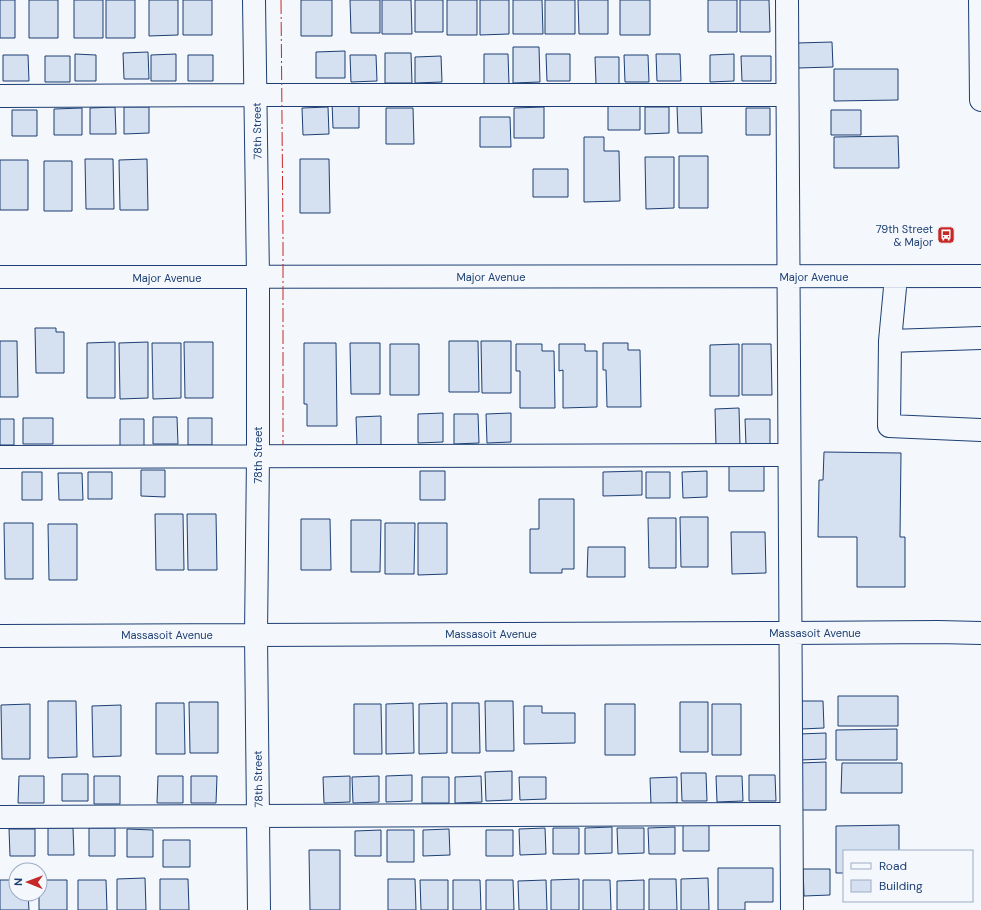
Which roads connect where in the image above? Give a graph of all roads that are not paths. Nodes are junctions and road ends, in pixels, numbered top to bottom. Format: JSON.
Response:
{"nodes":[{"id":1,"x":254,"y":0,"type":"edge"},
{"id":2,"x":787,"y":0,"type":"edge"},
{"id":3,"x":980,"y":0,"type":"edge"},
{"id":4,"x":256,"y":95,"type":"junction"},
{"id":5,"x":788,"y":95,"type":"junction"},
{"id":6,"x":0,"y":96,"type":"edge"},
{"id":7,"x":981,"y":100,"type":"edge"},
{"id":8,"x":981,"y":276,"type":"edge"},
{"id":9,"x":788,"y":277,"type":"junction"},
{"id":10,"x":896,"y":277,"type":"junction"},
{"id":11,"x":0,"y":278,"type":"edge"},
{"id":12,"x":258,"y":278,"type":"junction"},
{"id":13,"x":981,"y":338,"type":"edge"},
{"id":14,"x":890,"y":341,"type":"junction"},
{"id":15,"x":981,"y":430,"type":"edge"},
{"id":16,"x":790,"y":455,"type":"junction"},
{"id":17,"x":258,"y":456,"type":"junction"},
{"id":18,"x":0,"y":457,"type":"edge"},
{"id":19,"x":790,"y":633,"type":"junction"},
{"id":20,"x":981,"y":633,"type":"edge"},
{"id":21,"x":256,"y":635,"type":"junction"},
{"id":22,"x":0,"y":636,"type":"edge"},
{"id":23,"x":791,"y":814,"type":"junction"},
{"id":24,"x":258,"y":816,"type":"junction"},
{"id":25,"x":0,"y":817,"type":"edge"},
{"id":26,"x":259,"y":910,"type":"edge"},
{"id":27,"x":792,"y":910,"type":"edge"}],
"edges":[{"from":1,"to":4,"type":"street","name":"78th Street"},
{"from":2,"to":5,"type":"street"},
{"from":3,"to":7,"type":"street"},
{"from":4,"to":5,"type":"street"},
{"from":4,"to":6,"type":"street"},
{"from":4,"to":12,"type":"street","name":"78th Street"},
{"from":5,"to":9,"type":"street"},
{"from":8,"to":10,"type":"street","name":"Major Avenue"},
{"from":9,"to":10,"type":"street","name":"Major Avenue"},
{"from":9,"to":12,"type":"street","name":"Major Avenue"},
{"from":9,"to":16,"type":"street"},
{"from":10,"to":14,"type":"street"},
{"from":11,"to":12,"type":"street","name":"Major Avenue"},
{"from":12,"to":17,"type":"street","name":"78th Street"},
{"from":13,"to":14,"type":"street"},
{"from":14,"to":15,"type":"street"},
{"from":16,"to":17,"type":"street"},
{"from":16,"to":19,"type":"street"},
{"from":17,"to":18,"type":"street"},
{"from":17,"to":21,"type":"street","name":"78th Street"},
{"from":19,"to":20,"type":"street","name":"Massasoit Avenue"},
{"from":19,"to":21,"type":"street","name":"Massasoit Avenue"},
{"from":19,"to":23,"type":"street"},
{"from":21,"to":22,"type":"street","name":"Massasoit Avenue"},
{"from":21,"to":24,"type":"street","name":"78th Street"},
{"from":23,"to":24,"type":"street"},
{"from":23,"to":27,"type":"street"},
{"from":24,"to":25,"type":"street"},
{"from":24,"to":26,"type":"street","name":"78th Street"}]}
